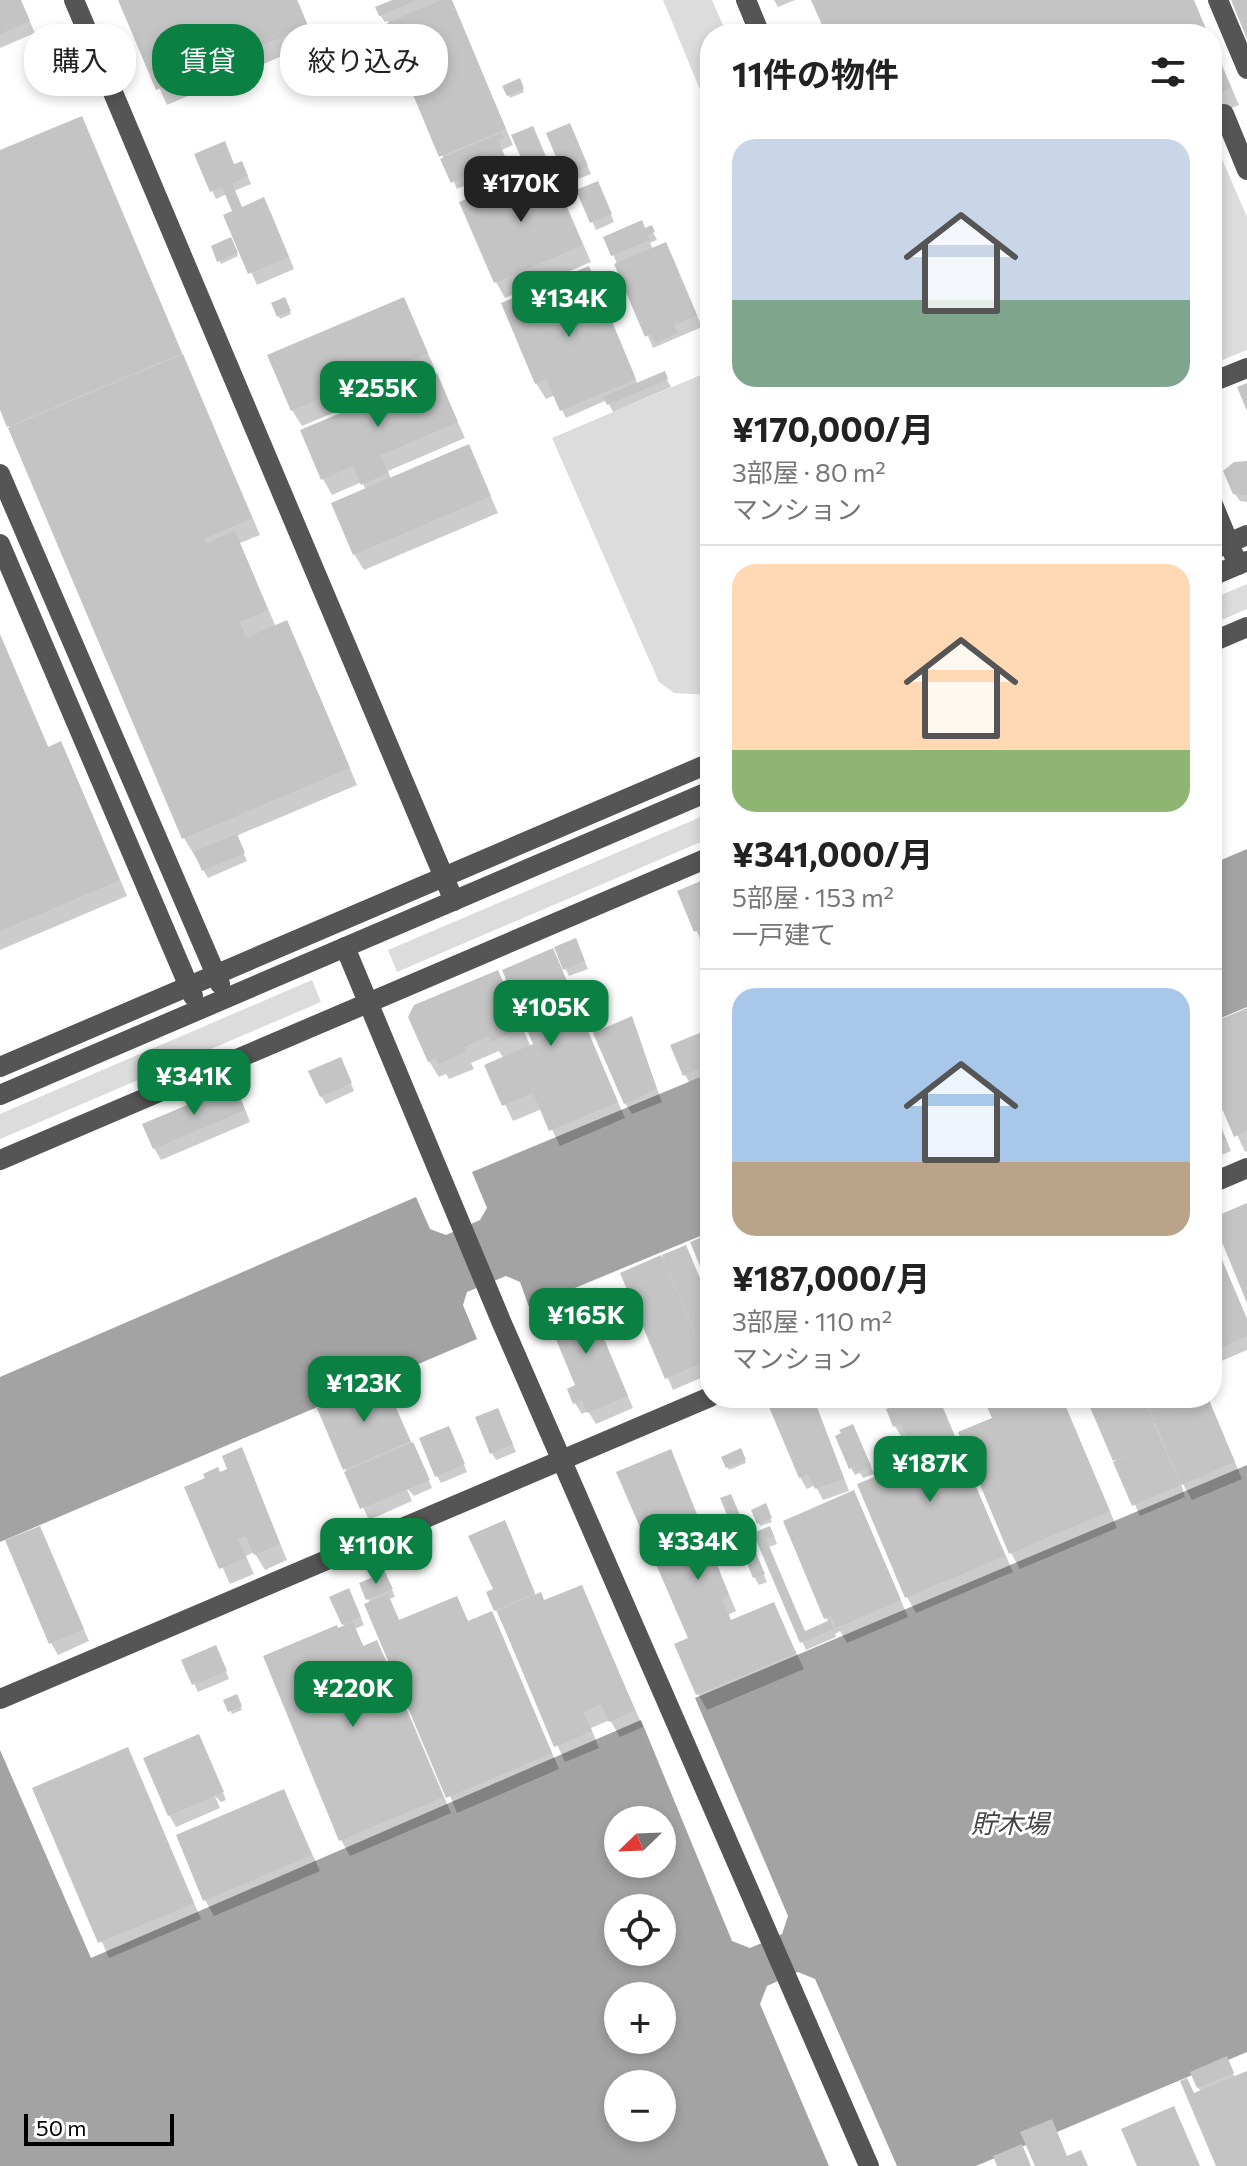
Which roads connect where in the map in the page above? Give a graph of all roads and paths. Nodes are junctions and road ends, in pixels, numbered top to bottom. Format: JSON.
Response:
{"nodes":[{"id":1,"x":74,"y":0,"type":"edge"},
{"id":2,"x":746,"y":0,"type":"edge"},
{"id":3,"x":1218,"y":0,"type":"edge"},
{"id":4,"x":756,"y":24,"type":"edge"},
{"id":5,"x":1247,"y":69,"type":"edge"},
{"id":6,"x":1222,"y":115,"type":"edge"},
{"id":7,"x":1247,"y":170,"type":"edge"},
{"id":8,"x":1247,"y":368,"type":"edge"},
{"id":9,"x":1222,"y":378,"type":"edge"},
{"id":10,"x":0,"y":474,"type":"edge"},
{"id":11,"x":1229,"y":542,"type":"edge"},
{"id":12,"x":0,"y":544,"type":"edge"},
{"id":13,"x":1243,"y":563,"type":"edge"},
{"id":14,"x":1222,"y":572,"type":"edge"},
{"id":15,"x":1247,"y":627,"type":"edge"},
{"id":16,"x":1222,"y":638,"type":"edge"},
{"id":17,"x":700,"y":767,"type":"edge"},
{"id":18,"x":700,"y":795,"type":"edge"},
{"id":19,"x":700,"y":861,"type":"edge"},
{"id":20,"x":445,"y":879,"type":"junction"},
{"id":21,"x":454,"y":901,"type":"junction"},
{"id":22,"x":345,"y":947,"type":"junction"},
{"id":23,"x":216,"y":975,"type":"junction"},
{"id":24,"x":189,"y":986,"type":"junction"},
{"id":25,"x":227,"y":999,"type":"junction"},
{"id":26,"x":369,"y":1003,"type":"junction"},
{"id":27,"x":199,"y":1010,"type":"junction"},
{"id":28,"x":0,"y":1067,"type":"edge"},
{"id":29,"x":0,"y":1095,"type":"edge"},
{"id":30,"x":0,"y":1160,"type":"edge"},
{"id":31,"x":1247,"y":1168,"type":"edge"},
{"id":32,"x":1222,"y":1179,"type":"edge"},
{"id":33,"x":700,"y":1401,"type":"edge"},
{"id":34,"x":564,"y":1459,"type":"junction"},
{"id":35,"x":1,"y":1699,"type":"edge"},
{"id":36,"x":869,"y":2166,"type":"edge"}],
"edges":[{"from":1,"to":20,"type":"street"},
{"from":2,"to":4,"type":"street"},
{"from":3,"to":5,"type":"street"},
{"from":6,"to":7,"type":"street"},
{"from":8,"to":9,"type":"street"},
{"from":10,"to":23,"type":"street"},
{"from":11,"to":13,"type":"street"},
{"from":12,"to":24,"type":"street"},
{"from":13,"to":14,"type":"street"},
{"from":15,"to":16,"type":"street"},
{"from":17,"to":20,"type":"street"},
{"from":18,"to":21,"type":"street"},
{"from":19,"to":26,"type":"street"},
{"from":20,"to":21,"type":"street"},
{"from":20,"to":23,"type":"street"},
{"from":21,"to":22,"type":"street"},
{"from":22,"to":25,"type":"street"},
{"from":22,"to":26,"type":"street"},
{"from":23,"to":24,"type":"street"},
{"from":23,"to":25,"type":"street"},
{"from":24,"to":27,"type":"street"},
{"from":24,"to":28,"type":"street"},
{"from":25,"to":27,"type":"street"},
{"from":26,"to":30,"type":"street"},
{"from":26,"to":34,"type":"street"},
{"from":27,"to":29,"type":"street"},
{"from":31,"to":32,"type":"street"},
{"from":33,"to":34,"type":"street"},
{"from":34,"to":35,"type":"street"},
{"from":34,"to":36,"type":"street"}]}
